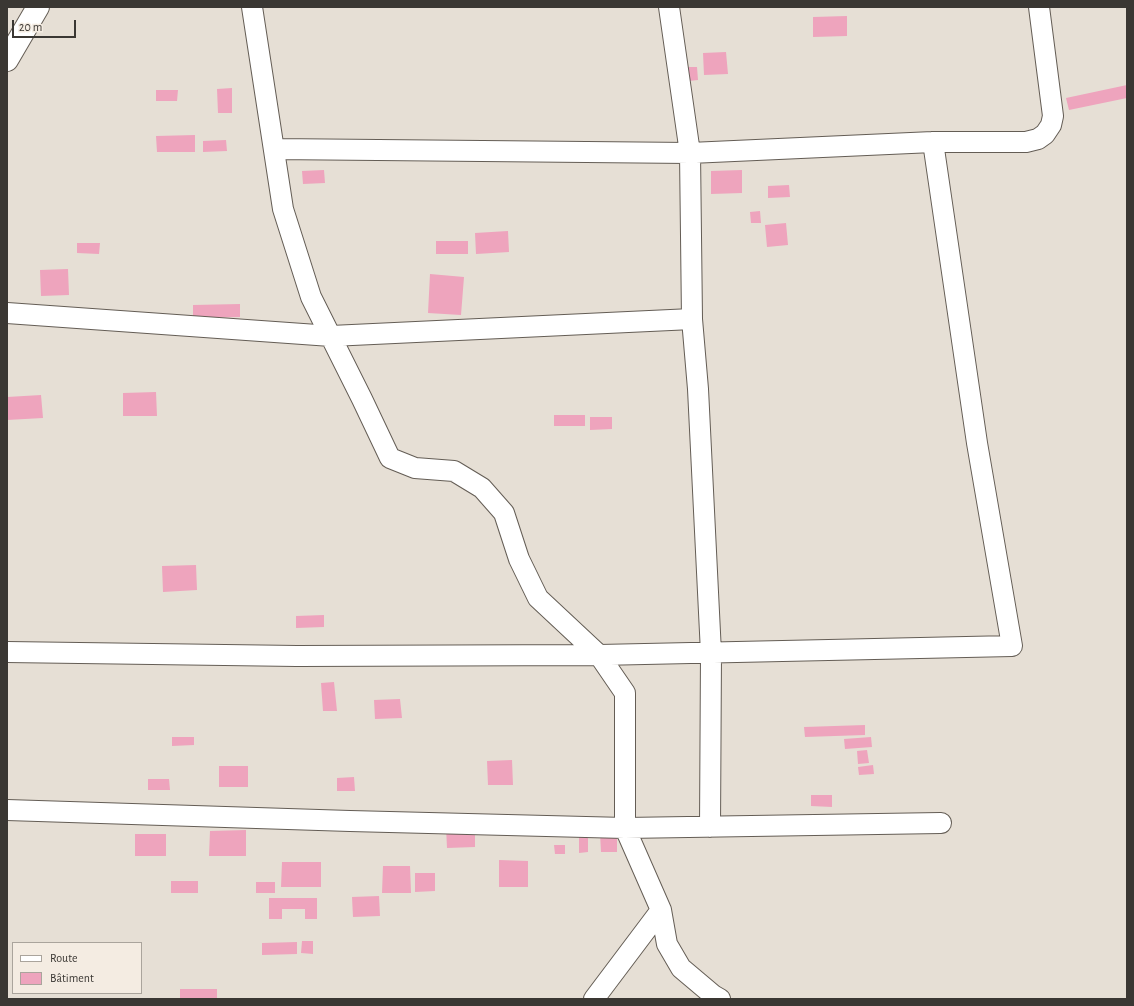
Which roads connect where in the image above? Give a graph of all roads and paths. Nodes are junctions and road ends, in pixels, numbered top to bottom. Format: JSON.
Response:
{"nodes":[{"id":1,"x":38,"y":7,"type":"edge"},
{"id":2,"x":252,"y":7,"type":"edge"},
{"id":3,"x":669,"y":7,"type":"edge"},
{"id":4,"x":1039,"y":7,"type":"edge"},
{"id":5,"x":7,"y":60,"type":"edge"},
{"id":6,"x":933,"y":142,"type":"junction"},
{"id":7,"x":274,"y":149,"type":"junction"},
{"id":8,"x":690,"y":153,"type":"junction"},
{"id":9,"x":7,"y":313,"type":"edge"},
{"id":10,"x":692,"y":319,"type":"junction"},
{"id":11,"x":331,"y":336,"type":"junction"},
{"id":12,"x":7,"y":652,"type":"edge"},
{"id":13,"x":711,"y":652,"type":"junction"},
{"id":14,"x":599,"y":655,"type":"junction"},
{"id":15,"x":7,"y":810,"type":"edge"},
{"id":16,"x":941,"y":824,"type":"dead end"},
{"id":17,"x":710,"y":827,"type":"junction"},
{"id":18,"x":625,"y":828,"type":"junction"},
{"id":19,"x":661,"y":910,"type":"junction"},
{"id":20,"x":594,"y":999,"type":"edge"},
{"id":21,"x":720,"y":999,"type":"edge"}],
"edges":[{"from":1,"to":5,"type":"street"},
{"from":2,"to":7,"type":"street"},
{"from":3,"to":8,"type":"street"},
{"from":4,"to":6,"type":"street"},
{"from":6,"to":8,"type":"street"},
{"from":6,"to":13,"type":"street"},
{"from":7,"to":8,"type":"street"},
{"from":7,"to":11,"type":"street"},
{"from":8,"to":10,"type":"street"},
{"from":9,"to":11,"type":"street"},
{"from":10,"to":11,"type":"street"},
{"from":10,"to":13,"type":"street"},
{"from":11,"to":14,"type":"street"},
{"from":12,"to":14,"type":"street"},
{"from":13,"to":14,"type":"street"},
{"from":13,"to":17,"type":"street"},
{"from":14,"to":18,"type":"street"},
{"from":15,"to":18,"type":"street"},
{"from":16,"to":17,"type":"street"},
{"from":17,"to":18,"type":"street"},
{"from":18,"to":19,"type":"street"},
{"from":19,"to":20,"type":"street"},
{"from":19,"to":21,"type":"street"}]}
